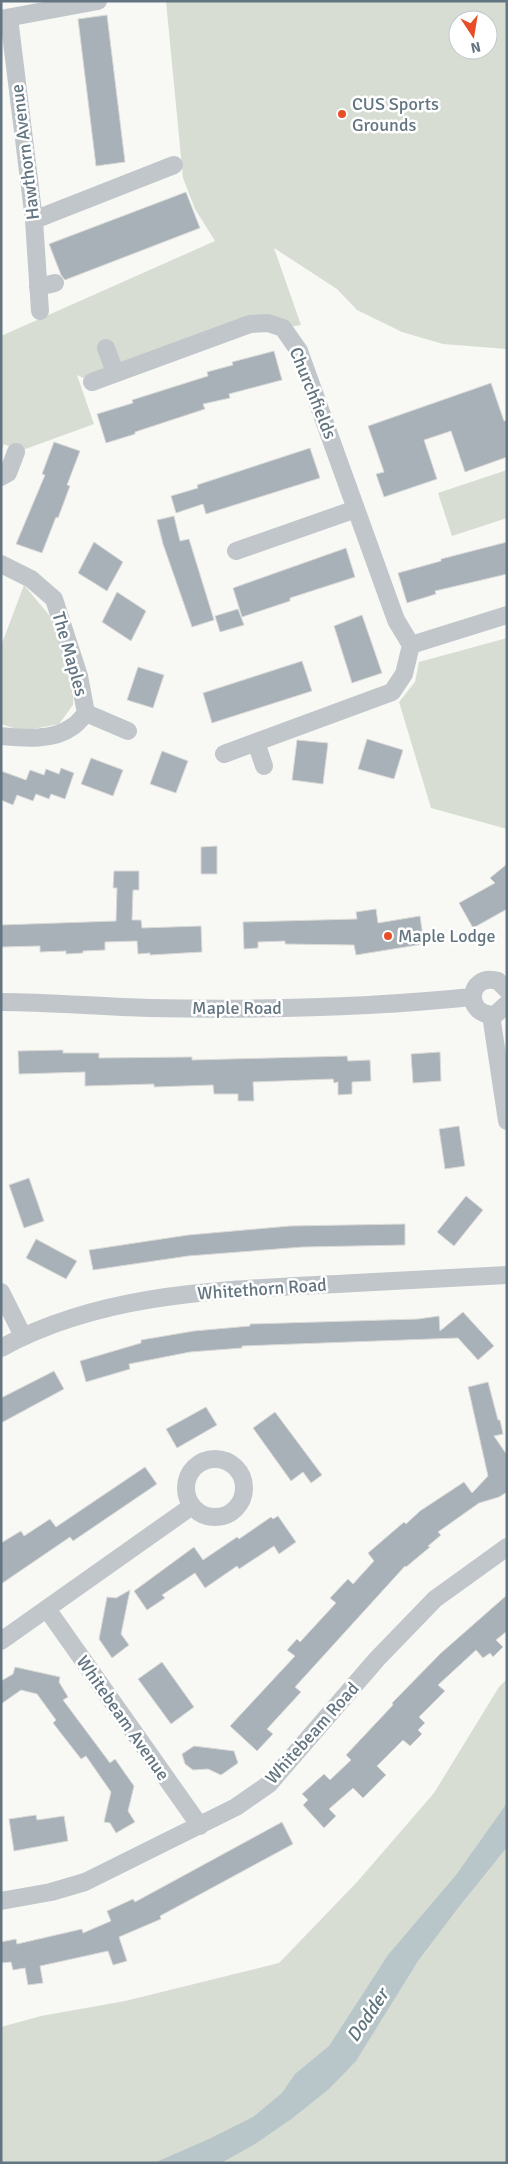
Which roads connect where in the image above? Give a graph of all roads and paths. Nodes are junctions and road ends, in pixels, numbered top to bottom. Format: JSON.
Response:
{"nodes":[{"id":1,"x":98,"y":1,"type":"edge"},
{"id":2,"x":5,"y":18,"type":"edge"},
{"id":3,"x":174,"y":165,"type":"dead end"},
{"id":4,"x":34,"y":220,"type":"junction"},
{"id":5,"x":40,"y":311,"type":"dead end"},
{"id":6,"x":106,"y":348,"type":"dead end"},
{"id":7,"x":115,"y":372,"type":"junction"},
{"id":8,"x":92,"y":382,"type":"dead end"},
{"id":9,"x":16,"y":452,"type":"dead end"},
{"id":10,"x":1,"y":477,"type":"edge"},
{"id":11,"x":356,"y":509,"type":"junction"},
{"id":12,"x":236,"y":551,"type":"dead end"},
{"id":13,"x":1,"y":564,"type":"edge"},
{"id":14,"x":507,"y":616,"type":"edge"},
{"id":15,"x":411,"y":645,"type":"junction"},
{"id":16,"x":86,"y":713,"type":"junction"},
{"id":17,"x":128,"y":731,"type":"dead end"},
{"id":18,"x":1,"y":736,"type":"edge"},
{"id":19,"x":256,"y":742,"type":"junction"},
{"id":20,"x":224,"y":754,"type":"dead end"},
{"id":21,"x":264,"y":766,"type":"dead end"},
{"id":22,"x":504,"y":979,"type":"edge"},
{"id":23,"x":472,"y":997,"type":"junction"},
{"id":24,"x":1,"y":1002,"type":"edge"},
{"id":25,"x":507,"y":1004,"type":"edge"},
{"id":26,"x":491,"y":1015,"type":"junction"},
{"id":27,"x":507,"y":1121,"type":"edge"},
{"id":28,"x":507,"y":1275,"type":"edge"},
{"id":29,"x":1,"y":1292,"type":"edge"},
{"id":30,"x":24,"y":1336,"type":"junction"},
{"id":31,"x":1,"y":1348,"type":"edge"},
{"id":32,"x":192,"y":1506,"type":"dead end"},
{"id":33,"x":507,"y":1547,"type":"edge"},
{"id":34,"x":47,"y":1609,"type":"junction"},
{"id":35,"x":1,"y":1641,"type":"edge"},
{"id":36,"x":200,"y":1826,"type":"junction"},
{"id":37,"x":1,"y":1901,"type":"edge"}],
"edges":[{"from":1,"to":2,"type":"street"},
{"from":2,"to":4,"type":"street","name":"Hawthorn Avenue"},
{"from":3,"to":4,"type":"street"},
{"from":4,"to":5,"type":"street","name":"Hawthorn Avenue"},
{"from":6,"to":7,"type":"street"},
{"from":7,"to":8,"type":"street","name":"Churchfields"},
{"from":7,"to":11,"type":"street","name":"Churchfields"},
{"from":9,"to":10,"type":"street"},
{"from":11,"to":12,"type":"street"},
{"from":11,"to":15,"type":"street","name":"Churchfields"},
{"from":13,"to":16,"type":"street","name":"The Maples"},
{"from":14,"to":15,"type":"street"},
{"from":15,"to":19,"type":"street"},
{"from":16,"to":17,"type":"street","name":"The Maples"},
{"from":16,"to":18,"type":"street","name":"The Maples"},
{"from":19,"to":20,"type":"street"},
{"from":19,"to":21,"type":"street"},
{"from":22,"to":23,"type":"street"},
{"from":23,"to":24,"type":"street","name":"Maple Road"},
{"from":23,"to":26,"type":"street"},
{"from":25,"to":26,"type":"street"},
{"from":26,"to":27,"type":"street"},
{"from":28,"to":30,"type":"street","name":"Whitethorn Road"},
{"from":29,"to":30,"type":"street"},
{"from":30,"to":31,"type":"street","name":"Whitethorn Road"},
{"from":32,"to":34,"type":"street"},
{"from":33,"to":36,"type":"street","name":"Whitebeam Road"},
{"from":34,"to":35,"type":"street"},
{"from":34,"to":36,"type":"street","name":"Whitebeam Avenue"},
{"from":36,"to":37,"type":"street","name":"Whitebeam Road"}]}
